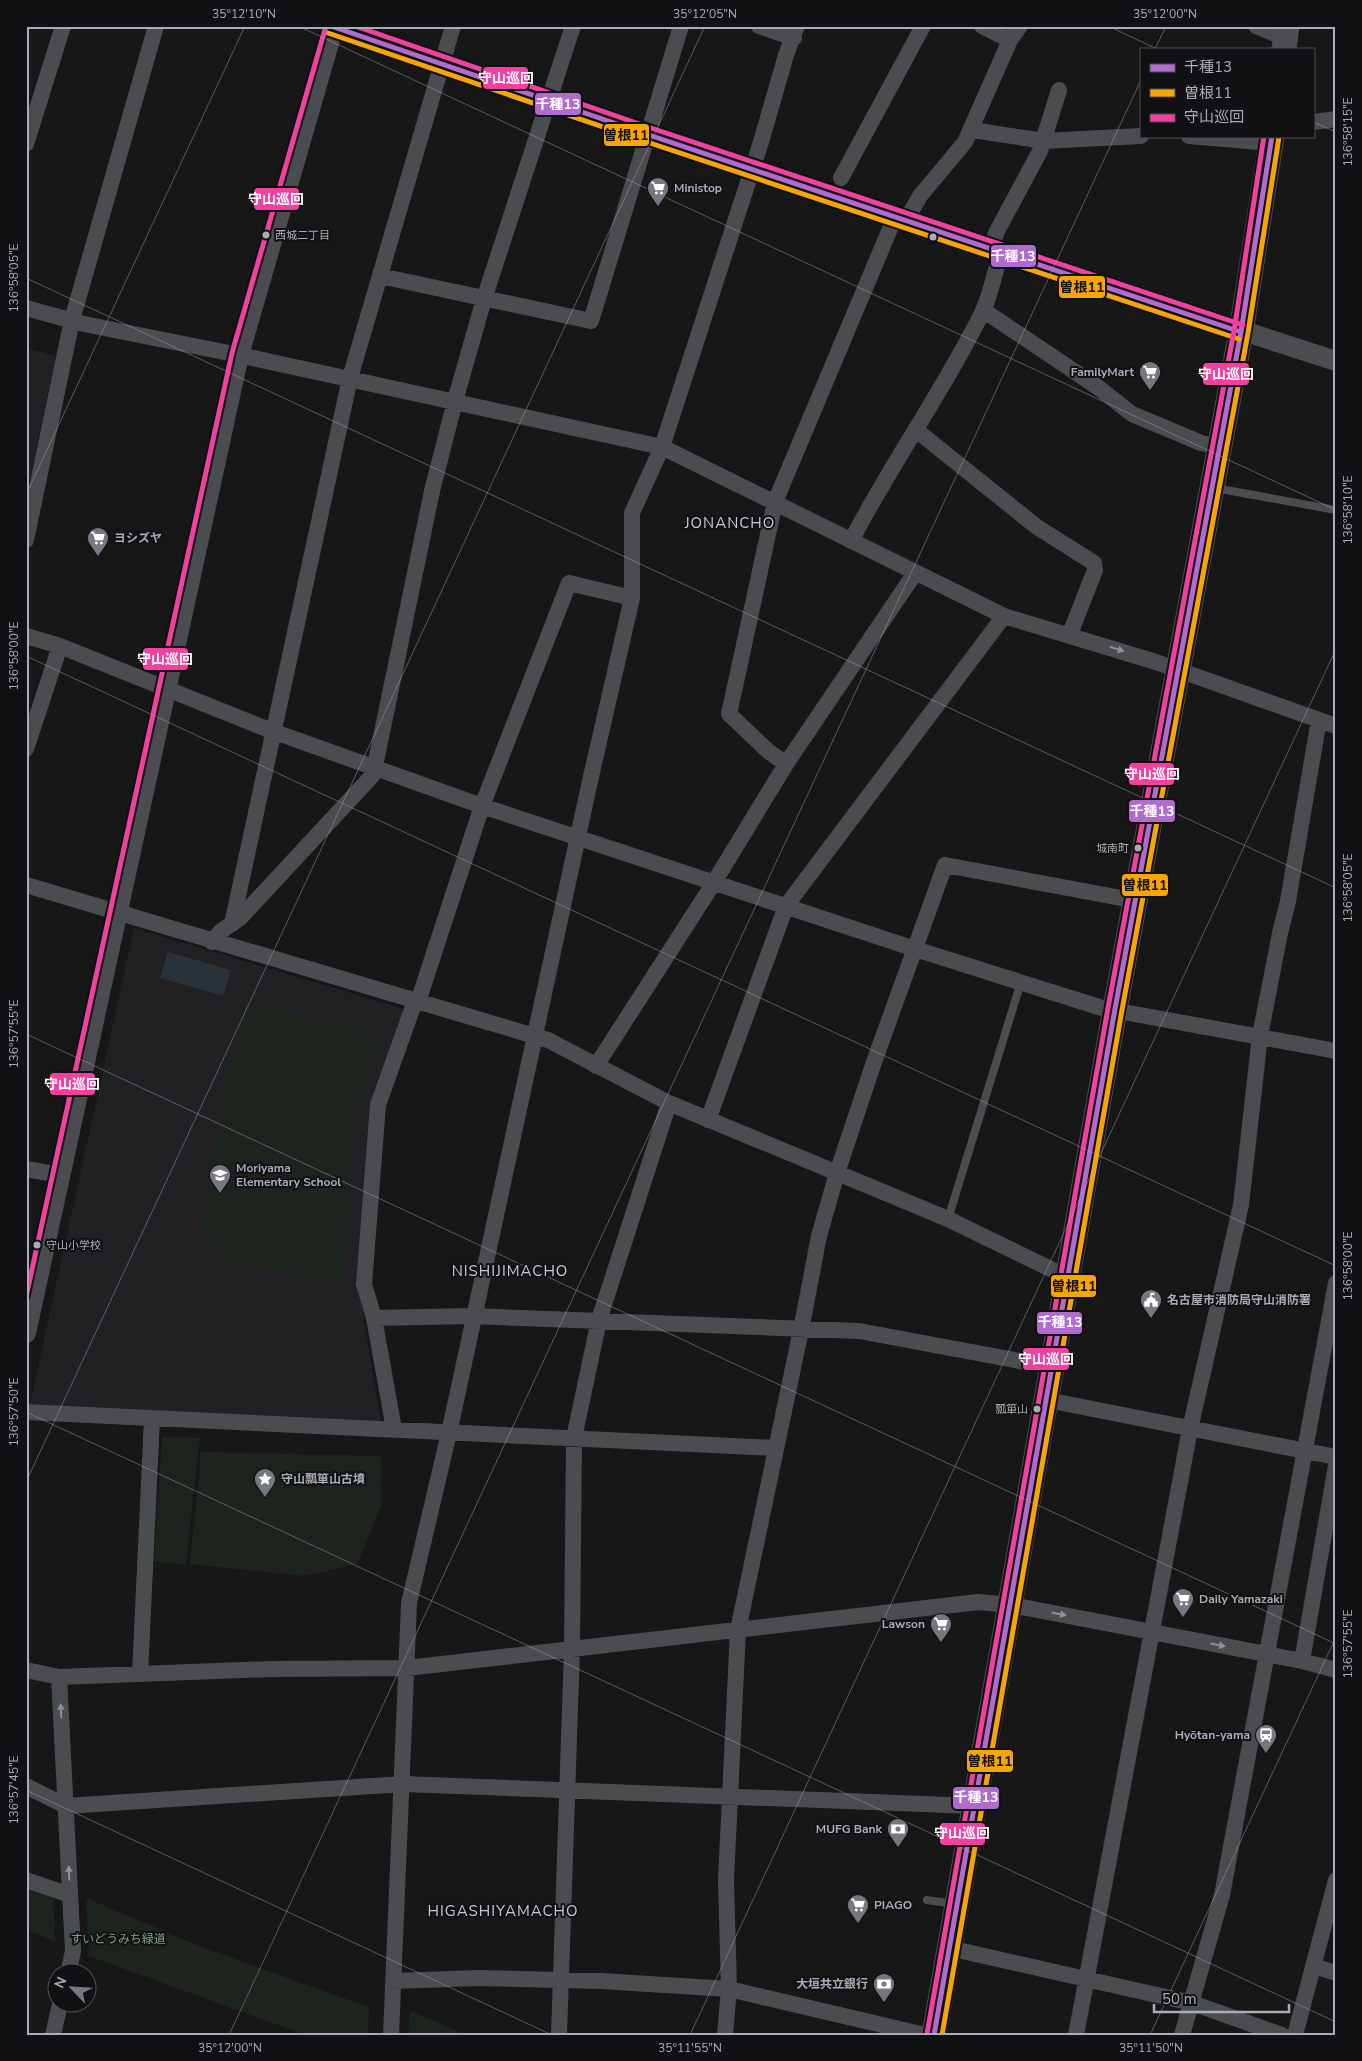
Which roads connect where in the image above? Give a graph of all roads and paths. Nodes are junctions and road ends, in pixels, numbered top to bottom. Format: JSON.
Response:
{"nodes":[{"id":1,"x":63,"y":26,"type":"edge"},
{"id":2,"x":156,"y":26,"type":"edge"},
{"id":3,"x":453,"y":26,"type":"edge"},
{"id":4,"x":573,"y":26,"type":"edge"},
{"id":5,"x":681,"y":26,"type":"edge"},
{"id":6,"x":759,"y":26,"type":"edge"},
{"id":7,"x":923,"y":26,"type":"edge"},
{"id":8,"x":982,"y":26,"type":"edge"},
{"id":9,"x":1020,"y":26,"type":"edge"},
{"id":10,"x":1256,"y":26,"type":"edge"},
{"id":11,"x":333,"y":27,"type":"edge"},
{"id":12,"x":796,"y":32,"type":"edge"},
{"id":13,"x":1285,"y":38,"type":"edge"},
{"id":14,"x":1010,"y":40,"type":"junction"},
{"id":15,"x":442,"y":64,"type":"junction"},
{"id":16,"x":1060,"y":90,"type":"dead end"},
{"id":17,"x":550,"y":100,"type":"junction"},
{"id":18,"x":1336,"y":119,"type":"edge"},
{"id":19,"x":1314,"y":122,"type":"edge"},
{"id":20,"x":972,"y":130,"type":"junction"},
{"id":21,"x":649,"y":135,"type":"junction"},
{"id":22,"x":1140,"y":136,"type":"edge"},
{"id":23,"x":1230,"y":138,"type":"edge"},
{"id":24,"x":1271,"y":140,"type":"edge"},
{"id":25,"x":1044,"y":141,"type":"junction"},
{"id":26,"x":26,"y":144,"type":"edge"},
{"id":27,"x":751,"y":169,"type":"junction"},
{"id":28,"x":841,"y":178,"type":"dead end"},
{"id":29,"x":901,"y":218,"type":"junction"},
{"id":30,"x":996,"y":251,"type":"junction"},
{"id":31,"x":380,"y":276,"type":"junction"},
{"id":32,"x":484,"y":299,"type":"junction"},
{"id":33,"x":26,"y":308,"type":"edge"},
{"id":34,"x":983,"y":310,"type":"junction"},
{"id":35,"x":72,"y":320,"type":"junction"},
{"id":36,"x":1241,"y":332,"type":"junction"},
{"id":37,"x":239,"y":355,"type":"junction"},
{"id":38,"x":1336,"y":361,"type":"edge"},
{"id":39,"x":350,"y":378,"type":"junction"},
{"id":40,"x":455,"y":401,"type":"junction"},
{"id":41,"x":916,"y":430,"type":"junction"},
{"id":42,"x":662,"y":447,"type":"junction"},
{"id":43,"x":1219,"y":448,"type":"junction"},
{"id":44,"x":1211,"y":487,"type":"junction"},
{"id":45,"x":775,"y":502,"type":"junction"},
{"id":46,"x":1336,"y":510,"type":"edge"},
{"id":47,"x":26,"y":540,"type":"edge"},
{"id":48,"x":851,"y":540,"type":"junction"},
{"id":49,"x":915,"y":573,"type":"junction"},
{"id":50,"x":632,"y":598,"type":"junction"},
{"id":51,"x":1004,"y":616,"type":"junction"},
{"id":52,"x":1070,"y":634,"type":"junction"},
{"id":53,"x":26,"y":636,"type":"edge"},
{"id":54,"x":60,"y":646,"type":"junction"},
{"id":55,"x":1178,"y":669,"type":"junction"},
{"id":56,"x":166,"y":691,"type":"junction"},
{"id":57,"x":1319,"y":720,"type":"junction"},
{"id":58,"x":1336,"y":726,"type":"edge"},
{"id":59,"x":272,"y":731,"type":"junction"},
{"id":60,"x":26,"y":749,"type":"edge"},
{"id":61,"x":786,"y":764,"type":"junction"},
{"id":62,"x":375,"y":766,"type":"junction"},
{"id":63,"x":482,"y":806,"type":"junction"},
{"id":64,"x":577,"y":839,"type":"junction"},
{"id":65,"x":713,"y":884,"type":"junction"},
{"id":66,"x":26,"y":885,"type":"edge"},
{"id":67,"x":1137,"y":901,"type":"junction"},
{"id":68,"x":786,"y":906,"type":"junction"},
{"id":69,"x":117,"y":913,"type":"junction"},
{"id":70,"x":232,"y":924,"type":"junction"},
{"id":71,"x":212,"y":942,"type":"junction"},
{"id":72,"x":915,"y":949,"type":"junction"},
{"id":73,"x":1021,"y":981,"type":"junction"},
{"id":74,"x":417,"y":1002,"type":"junction"},
{"id":75,"x":1115,"y":1009,"type":"junction"},
{"id":76,"x":534,"y":1035,"type":"junction"},
{"id":77,"x":1260,"y":1036,"type":"junction"},
{"id":78,"x":1336,"y":1050,"type":"edge"},
{"id":79,"x":596,"y":1066,"type":"junction"},
{"id":80,"x":669,"y":1103,"type":"junction"},
{"id":81,"x":708,"y":1120,"type":"junction"},
{"id":82,"x":26,"y":1169,"type":"edge"},
{"id":83,"x":837,"y":1172,"type":"junction"},
{"id":84,"x":60,"y":1175,"type":"junction"},
{"id":85,"x":948,"y":1219,"type":"junction"},
{"id":86,"x":1069,"y":1278,"type":"junction"},
{"id":87,"x":1336,"y":1283,"type":"edge"},
{"id":88,"x":472,"y":1316,"type":"junction"},
{"id":89,"x":374,"y":1318,"type":"junction"},
{"id":90,"x":599,"y":1320,"type":"junction"},
{"id":91,"x":801,"y":1330,"type":"junction"},
{"id":92,"x":26,"y":1333,"type":"edge"},
{"id":93,"x":1052,"y":1367,"type":"junction"},
{"id":94,"x":1047,"y":1400,"type":"junction"},
{"id":95,"x":26,"y":1412,"type":"edge"},
{"id":96,"x":152,"y":1419,"type":"junction"},
{"id":97,"x":394,"y":1429,"type":"junction"},
{"id":98,"x":1190,"y":1429,"type":"junction"},
{"id":99,"x":448,"y":1433,"type":"junction"},
{"id":100,"x":574,"y":1438,"type":"junction"},
{"id":101,"x":776,"y":1448,"type":"junction"},
{"id":102,"x":1304,"y":1451,"type":"junction"},
{"id":103,"x":1336,"y":1457,"type":"edge"},
{"id":104,"x":1336,"y":1466,"type":"edge"},
{"id":105,"x":1011,"y":1605,"type":"junction"},
{"id":106,"x":738,"y":1630,"type":"junction"},
{"id":107,"x":1151,"y":1632,"type":"junction"},
{"id":108,"x":572,"y":1649,"type":"junction"},
{"id":109,"x":1266,"y":1654,"type":"junction"},
{"id":110,"x":1302,"y":1661,"type":"junction"},
{"id":111,"x":407,"y":1668,"type":"junction"},
{"id":112,"x":26,"y":1670,"type":"edge"},
{"id":113,"x":1336,"y":1670,"type":"edge"},
{"id":114,"x":140,"y":1674,"type":"junction"},
{"id":115,"x":60,"y":1677,"type":"junction"},
{"id":116,"x":403,"y":1784,"type":"junction"},
{"id":117,"x":26,"y":1786,"type":"edge"},
{"id":118,"x":566,"y":1790,"type":"junction"},
{"id":119,"x":731,"y":1798,"type":"junction"},
{"id":120,"x":66,"y":1806,"type":"junction"},
{"id":121,"x":975,"y":1806,"type":"junction"},
{"id":122,"x":26,"y":1880,"type":"edge"},
{"id":123,"x":1336,"y":1880,"type":"edge"},
{"id":124,"x":70,"y":1895,"type":"junction"},
{"id":125,"x":927,"y":1900,"type":"dead end"},
{"id":126,"x":957,"y":1904,"type":"junction"},
{"id":127,"x":949,"y":1948,"type":"junction"},
{"id":128,"x":70,"y":1964,"type":"edge"},
{"id":129,"x":1314,"y":1966,"type":"junction"},
{"id":130,"x":1336,"y":1973,"type":"edge"},
{"id":131,"x":562,"y":1980,"type":"junction"},
{"id":132,"x":1086,"y":1980,"type":"junction"},
{"id":133,"x":393,"y":1981,"type":"junction"},
{"id":134,"x":729,"y":1989,"type":"junction"},
{"id":135,"x":1192,"y":2004,"type":"junction"},
{"id":136,"x":58,"y":2014,"type":"edge"},
{"id":137,"x":53,"y":2035,"type":"edge"},
{"id":138,"x":391,"y":2035,"type":"edge"},
{"id":139,"x":559,"y":2035,"type":"edge"},
{"id":140,"x":725,"y":2035,"type":"edge"},
{"id":141,"x":925,"y":2035,"type":"edge"},
{"id":142,"x":934,"y":2035,"type":"edge"},
{"id":143,"x":1076,"y":2035,"type":"edge"},
{"id":144,"x":1182,"y":2035,"type":"edge"},
{"id":145,"x":1282,"y":2035,"type":"edge"},
{"id":146,"x":1295,"y":2035,"type":"edge"}],
"edges":[{"from":1,"to":26,"type":"street"},
{"from":2,"to":35,"type":"street"},
{"from":3,"to":15,"type":"street"},
{"from":4,"to":17,"type":"street"},
{"from":5,"to":21,"type":"street"},
{"from":6,"to":12,"type":"street"},
{"from":7,"to":28,"type":"street"},
{"from":8,"to":14,"type":"street"},
{"from":9,"to":14,"type":"street"},
{"from":10,"to":13,"type":"street"},
{"from":11,"to":15,"type":"street"},
{"from":11,"to":37,"type":"street"},
{"from":12,"to":27,"type":"street"},
{"from":14,"to":20,"type":"street"},
{"from":15,"to":17,"type":"street"},
{"from":15,"to":31,"type":"street"},
{"from":16,"to":25,"type":"street"},
{"from":17,"to":21,"type":"street"},
{"from":17,"to":32,"type":"street"},
{"from":18,"to":19,"type":"street"},
{"from":20,"to":25,"type":"street"},
{"from":20,"to":29,"type":"street"},
{"from":21,"to":27,"type":"street"},
{"from":21,"to":32,"type":"street"},
{"from":22,"to":25,"type":"street"},
{"from":23,"to":24,"type":"street"},
{"from":24,"to":36,"type":"main road"},
{"from":25,"to":30,"type":"street"},
{"from":27,"to":29,"type":"street"},
{"from":27,"to":42,"type":"street"},
{"from":29,"to":30,"type":"street"},
{"from":29,"to":45,"type":"street"},
{"from":30,"to":34,"type":"street"},
{"from":30,"to":36,"type":"street"},
{"from":31,"to":32,"type":"street"},
{"from":31,"to":39,"type":"street"},
{"from":32,"to":40,"type":"street"},
{"from":33,"to":35,"type":"street"},
{"from":34,"to":41,"type":"street"},
{"from":34,"to":43,"type":"street"},
{"from":35,"to":37,"type":"street"},
{"from":35,"to":47,"type":"street"},
{"from":36,"to":38,"type":"street"},
{"from":36,"to":43,"type":"main road"},
{"from":37,"to":39,"type":"street"},
{"from":37,"to":56,"type":"street"},
{"from":39,"to":40,"type":"street"},
{"from":39,"to":59,"type":"street"},
{"from":40,"to":42,"type":"street"},
{"from":40,"to":62,"type":"street"},
{"from":41,"to":48,"type":"street"},
{"from":41,"to":52,"type":"street"},
{"from":42,"to":45,"type":"street"},
{"from":42,"to":50,"type":"street"},
{"from":43,"to":44,"type":"main road"},
{"from":44,"to":46,"type":"lane"},
{"from":44,"to":55,"type":"main road"},
{"from":45,"to":48,"type":"street"},
{"from":45,"to":61,"type":"street"},
{"from":48,"to":49,"type":"street"},
{"from":49,"to":51,"type":"street"},
{"from":49,"to":61,"type":"street"},
{"from":50,"to":63,"type":"street"},
{"from":50,"to":64,"type":"street"},
{"from":51,"to":52,"type":"street"},
{"from":51,"to":68,"type":"street"},
{"from":52,"to":55,"type":"street","one_way":true},
{"from":53,"to":54,"type":"street"},
{"from":54,"to":56,"type":"street"},
{"from":54,"to":60,"type":"street"},
{"from":55,"to":57,"type":"street"},
{"from":55,"to":67,"type":"main road"},
{"from":56,"to":59,"type":"street"},
{"from":56,"to":69,"type":"street"},
{"from":57,"to":58,"type":"street"},
{"from":57,"to":77,"type":"street"},
{"from":59,"to":62,"type":"street"},
{"from":59,"to":70,"type":"street"},
{"from":61,"to":65,"type":"street"},
{"from":62,"to":63,"type":"street"},
{"from":62,"to":70,"type":"street"},
{"from":63,"to":64,"type":"street"},
{"from":63,"to":74,"type":"street"},
{"from":64,"to":65,"type":"street"},
{"from":64,"to":76,"type":"street"},
{"from":65,"to":68,"type":"street"},
{"from":65,"to":79,"type":"street"},
{"from":66,"to":69,"type":"street"},
{"from":67,"to":72,"type":"street"},
{"from":67,"to":75,"type":"main road"},
{"from":68,"to":72,"type":"street"},
{"from":68,"to":81,"type":"street"},
{"from":69,"to":71,"type":"street"},
{"from":69,"to":84,"type":"street"},
{"from":70,"to":71,"type":"street"},
{"from":71,"to":74,"type":"street"},
{"from":72,"to":73,"type":"street"},
{"from":72,"to":83,"type":"street"},
{"from":73,"to":75,"type":"street"},
{"from":73,"to":85,"type":"lane"},
{"from":74,"to":76,"type":"street"},
{"from":74,"to":89,"type":"street"},
{"from":75,"to":77,"type":"street"},
{"from":75,"to":86,"type":"main road"},
{"from":76,"to":79,"type":"street"},
{"from":76,"to":88,"type":"street"},
{"from":77,"to":78,"type":"street"},
{"from":77,"to":98,"type":"street"},
{"from":79,"to":80,"type":"street"},
{"from":80,"to":81,"type":"street"},
{"from":80,"to":90,"type":"street"},
{"from":81,"to":83,"type":"street"},
{"from":82,"to":84,"type":"street"},
{"from":83,"to":85,"type":"street"},
{"from":83,"to":91,"type":"street"},
{"from":84,"to":92,"type":"street"},
{"from":85,"to":86,"type":"street"},
{"from":86,"to":93,"type":"main road"},
{"from":87,"to":102,"type":"street"},
{"from":88,"to":89,"type":"street"},
{"from":88,"to":90,"type":"street"},
{"from":88,"to":99,"type":"street"},
{"from":89,"to":97,"type":"street"},
{"from":90,"to":91,"type":"street"},
{"from":90,"to":100,"type":"street"},
{"from":91,"to":93,"type":"street"},
{"from":91,"to":101,"type":"street"},
{"from":93,"to":94,"type":"main road"},
{"from":94,"to":98,"type":"street"},
{"from":94,"to":105,"type":"main road"},
{"from":95,"to":96,"type":"street"},
{"from":96,"to":97,"type":"street"},
{"from":96,"to":114,"type":"street"},
{"from":97,"to":99,"type":"street"},
{"from":98,"to":102,"type":"street"},
{"from":98,"to":107,"type":"street"},
{"from":99,"to":100,"type":"street"},
{"from":99,"to":111,"type":"street"},
{"from":100,"to":101,"type":"street"},
{"from":100,"to":108,"type":"street"},
{"from":101,"to":106,"type":"street"},
{"from":102,"to":103,"type":"street"},
{"from":102,"to":109,"type":"street"},
{"from":104,"to":110,"type":"street"},
{"from":105,"to":106,"type":"street"},
{"from":105,"to":107,"type":"street","one_way":true},
{"from":105,"to":121,"type":"main road"},
{"from":106,"to":108,"type":"street"},
{"from":106,"to":119,"type":"street"},
{"from":107,"to":109,"type":"street","one_way":true},
{"from":107,"to":132,"type":"street"},
{"from":108,"to":111,"type":"street"},
{"from":108,"to":118,"type":"street"},
{"from":109,"to":110,"type":"street"},
{"from":109,"to":135,"type":"street"},
{"from":110,"to":113,"type":"street"},
{"from":111,"to":114,"type":"street"},
{"from":111,"to":116,"type":"street"},
{"from":112,"to":115,"type":"street"},
{"from":114,"to":115,"type":"street"},
{"from":120,"to":115,"type":"street","one_way":true},
{"from":116,"to":118,"type":"street"},
{"from":116,"to":120,"type":"street"},
{"from":116,"to":133,"type":"street"},
{"from":117,"to":120,"type":"street"},
{"from":118,"to":119,"type":"street"},
{"from":118,"to":131,"type":"street"},
{"from":119,"to":121,"type":"street"},
{"from":119,"to":134,"type":"street"},
{"from":124,"to":120,"type":"street","one_way":true},
{"from":121,"to":126,"type":"main road"},
{"from":122,"to":124,"type":"street"},
{"from":123,"to":129,"type":"street"},
{"from":124,"to":128,"type":"street"},
{"from":125,"to":126,"type":"lane"},
{"from":126,"to":127,"type":"main road"},
{"from":127,"to":132,"type":"street"},
{"from":127,"to":142,"type":"main road"},
{"from":129,"to":130,"type":"street"},
{"from":129,"to":146,"type":"street"},
{"from":131,"to":133,"type":"street"},
{"from":131,"to":134,"type":"street"},
{"from":131,"to":139,"type":"street"},
{"from":132,"to":135,"type":"street"},
{"from":132,"to":143,"type":"street"},
{"from":133,"to":138,"type":"street"},
{"from":134,"to":140,"type":"street"},
{"from":134,"to":141,"type":"street"},
{"from":135,"to":144,"type":"street"},
{"from":135,"to":145,"type":"street"},
{"from":136,"to":137,"type":"street"}]}
